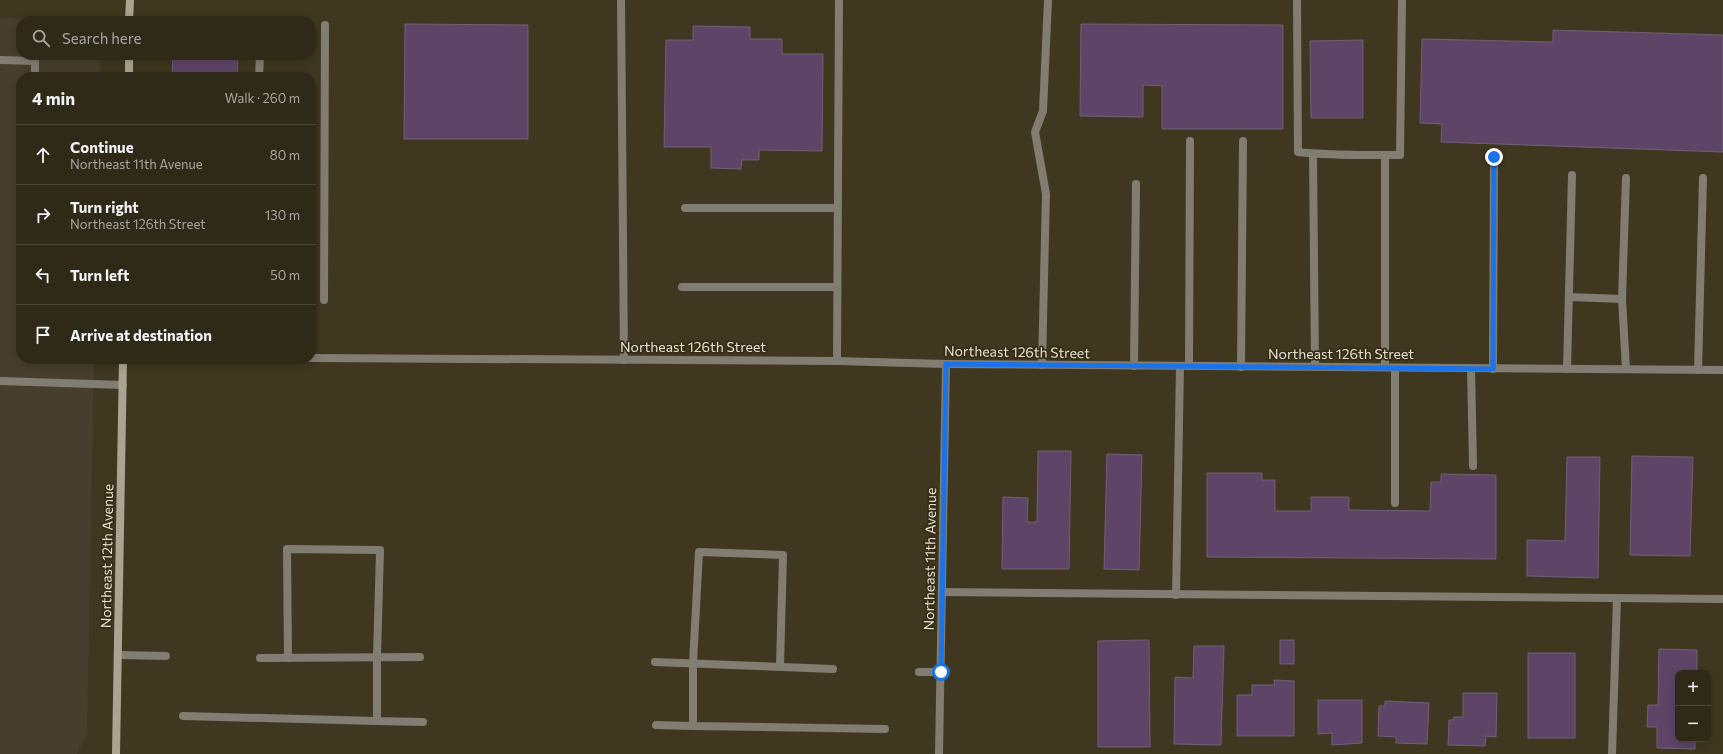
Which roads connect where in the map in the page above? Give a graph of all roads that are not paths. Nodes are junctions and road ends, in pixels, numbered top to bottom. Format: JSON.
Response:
{"nodes":[{"id":1,"x":130,"y":0,"type":"edge"},
{"id":2,"x":622,"y":0,"type":"edge"},
{"id":3,"x":839,"y":0,"type":"edge"},
{"id":4,"x":1048,"y":0,"type":"edge"},
{"id":5,"x":1297,"y":0,"type":"edge"},
{"id":6,"x":1402,"y":0,"type":"edge"},
{"id":7,"x":129,"y":16,"type":"edge"},
{"id":8,"x":325,"y":25,"type":"dead end"},
{"id":9,"x":0,"y":60,"type":"edge"},
{"id":10,"x":129,"y":60,"type":"edge"},
{"id":11,"x":260,"y":60,"type":"edge"},
{"id":12,"x":34,"y":72,"type":"edge"},
{"id":13,"x":129,"y":72,"type":"edge"},
{"id":14,"x":259,"y":72,"type":"edge"},
{"id":15,"x":1190,"y":141,"type":"dead end"},
{"id":16,"x":1243,"y":141,"type":"dead end"},
{"id":17,"x":1313,"y":154,"type":"junction"},
{"id":18,"x":1385,"y":155,"type":"junction"},
{"id":19,"x":1494,"y":157,"type":"dead end"},
{"id":20,"x":1572,"y":175,"type":"dead end"},
{"id":21,"x":1626,"y":178,"type":"dead end"},
{"id":22,"x":1703,"y":178,"type":"dead end"},
{"id":23,"x":1136,"y":184,"type":"dead end"},
{"id":24,"x":685,"y":208,"type":"dead end"},
{"id":25,"x":837,"y":208,"type":"junction"},
{"id":26,"x":682,"y":287,"type":"dead end"},
{"id":27,"x":836,"y":287,"type":"junction"},
{"id":28,"x":1569,"y":297,"type":"junction"},
{"id":29,"x":1622,"y":299,"type":"junction"},
{"id":30,"x":324,"y":300,"type":"dead end"},
{"id":31,"x":316,"y":358,"type":"edge"},
{"id":32,"x":624,"y":360,"type":"junction"},
{"id":33,"x":836,"y":360,"type":"junction"},
{"id":34,"x":123,"y":364,"type":"edge"},
{"id":35,"x":946,"y":364,"type":"junction"},
{"id":36,"x":1042,"y":365,"type":"junction"},
{"id":37,"x":1134,"y":366,"type":"junction"},
{"id":38,"x":1180,"y":366,"type":"junction"},
{"id":39,"x":1189,"y":366,"type":"junction"},
{"id":40,"x":1241,"y":367,"type":"junction"},
{"id":41,"x":1315,"y":367,"type":"junction"},
{"id":42,"x":1385,"y":368,"type":"junction"},
{"id":43,"x":1396,"y":368,"type":"junction"},
{"id":44,"x":1471,"y":368,"type":"junction"},
{"id":45,"x":1493,"y":369,"type":"junction"},
{"id":46,"x":1568,"y":369,"type":"junction"},
{"id":47,"x":1626,"y":369,"type":"junction"},
{"id":48,"x":1698,"y":370,"type":"junction"},
{"id":49,"x":1723,"y":370,"type":"edge"},
{"id":50,"x":0,"y":381,"type":"edge"},
{"id":51,"x":123,"y":385,"type":"junction"},
{"id":52,"x":1473,"y":466,"type":"dead end"},
{"id":53,"x":1394,"y":503,"type":"dead end"},
{"id":54,"x":942,"y":592,"type":"junction"},
{"id":55,"x":1176,"y":595,"type":"junction"},
{"id":56,"x":1617,"y":599,"type":"junction"},
{"id":57,"x":1723,"y":600,"type":"edge"},
{"id":58,"x":118,"y":655,"type":"junction"},
{"id":59,"x":166,"y":656,"type":"dead end"},
{"id":60,"x":377,"y":657,"type":"junction"},
{"id":61,"x":420,"y":657,"type":"dead end"},
{"id":62,"x":260,"y":658,"type":"dead end"},
{"id":63,"x":288,"y":658,"type":"junction"},
{"id":64,"x":655,"y":662,"type":"dead end"},
{"id":65,"x":693,"y":663,"type":"junction"},
{"id":66,"x":780,"y":666,"type":"junction"},
{"id":67,"x":833,"y":669,"type":"dead end"},
{"id":68,"x":919,"y":672,"type":"dead end"},
{"id":69,"x":941,"y":672,"type":"junction"},
{"id":70,"x":183,"y":716,"type":"dead end"},
{"id":71,"x":378,"y":721,"type":"junction"},
{"id":72,"x":423,"y":722,"type":"dead end"},
{"id":73,"x":656,"y":725,"type":"dead end"},
{"id":74,"x":693,"y":726,"type":"junction"},
{"id":75,"x":885,"y":730,"type":"dead end"},
{"id":76,"x":116,"y":754,"type":"edge"},
{"id":77,"x":939,"y":754,"type":"edge"},
{"id":78,"x":1612,"y":754,"type":"edge"}],
"edges":[{"from":1,"to":7,"type":"street"},
{"from":2,"to":32,"type":"street"},
{"from":3,"to":25,"type":"street"},
{"from":4,"to":36,"type":"street"},
{"from":5,"to":17,"type":"street"},
{"from":6,"to":18,"type":"street"},
{"from":8,"to":30,"type":"street"},
{"from":9,"to":12,"type":"street"},
{"from":10,"to":13,"type":"street"},
{"from":11,"to":14,"type":"street"},
{"from":15,"to":39,"type":"street"},
{"from":16,"to":40,"type":"street"},
{"from":17,"to":18,"type":"street"},
{"from":17,"to":41,"type":"street"},
{"from":18,"to":42,"type":"street"},
{"from":19,"to":45,"type":"street"},
{"from":20,"to":28,"type":"street"},
{"from":21,"to":29,"type":"street"},
{"from":22,"to":48,"type":"street"},
{"from":23,"to":37,"type":"street"},
{"from":24,"to":25,"type":"street"},
{"from":25,"to":27,"type":"street"},
{"from":26,"to":27,"type":"street"},
{"from":27,"to":33,"type":"street"},
{"from":28,"to":29,"type":"street"},
{"from":28,"to":46,"type":"street"},
{"from":29,"to":47,"type":"street"},
{"from":31,"to":32,"type":"street","name":"Northeast 126th Street"},
{"from":32,"to":33,"type":"street","name":"Northeast 126th Street"},
{"from":33,"to":35,"type":"street","name":"Northeast 126th Street"},
{"from":34,"to":51,"type":"street","name":"Northeast 12th Avenue"},
{"from":35,"to":36,"type":"street","name":"Northeast 126th Street"},
{"from":35,"to":54,"type":"street","name":"Northeast 11th Avenue"},
{"from":36,"to":37,"type":"street","name":"Northeast 126th Street"},
{"from":37,"to":38,"type":"street","name":"Northeast 126th Street"},
{"from":38,"to":39,"type":"street","name":"Northeast 126th Street"},
{"from":38,"to":55,"type":"street"},
{"from":39,"to":40,"type":"street","name":"Northeast 126th Street"},
{"from":40,"to":41,"type":"street","name":"Northeast 126th Street"},
{"from":41,"to":42,"type":"street","name":"Northeast 126th Street"},
{"from":42,"to":43,"type":"street","name":"Northeast 126th Street"},
{"from":43,"to":44,"type":"street","name":"Northeast 126th Street"},
{"from":43,"to":53,"type":"street"},
{"from":44,"to":45,"type":"street","name":"Northeast 126th Street"},
{"from":44,"to":52,"type":"street"},
{"from":45,"to":46,"type":"street","name":"Northeast 126th Street"},
{"from":46,"to":47,"type":"street","name":"Northeast 126th Street"},
{"from":47,"to":48,"type":"street","name":"Northeast 126th Street"},
{"from":48,"to":49,"type":"street","name":"Northeast 126th Street"},
{"from":50,"to":51,"type":"street"},
{"from":51,"to":58,"type":"street","name":"Northeast 12th Avenue"},
{"from":54,"to":55,"type":"street"},
{"from":54,"to":69,"type":"street","name":"Northeast 11th Avenue"},
{"from":55,"to":56,"type":"street"},
{"from":56,"to":57,"type":"street"},
{"from":56,"to":78,"type":"street"},
{"from":58,"to":59,"type":"street"},
{"from":58,"to":76,"type":"street","name":"Northeast 12th Avenue"},
{"from":60,"to":61,"type":"street"},
{"from":60,"to":63,"type":"street"},
{"from":60,"to":63,"type":"street"},
{"from":60,"to":71,"type":"street"},
{"from":62,"to":63,"type":"street"},
{"from":64,"to":65,"type":"street"},
{"from":65,"to":66,"type":"street"},
{"from":65,"to":66,"type":"street"},
{"from":65,"to":74,"type":"street"},
{"from":66,"to":67,"type":"street"},
{"from":68,"to":69,"type":"street"},
{"from":69,"to":77,"type":"street","name":"Northeast 11th Avenue"},
{"from":70,"to":71,"type":"street"},
{"from":71,"to":72,"type":"street"},
{"from":73,"to":74,"type":"street"},
{"from":74,"to":75,"type":"street"}]}
